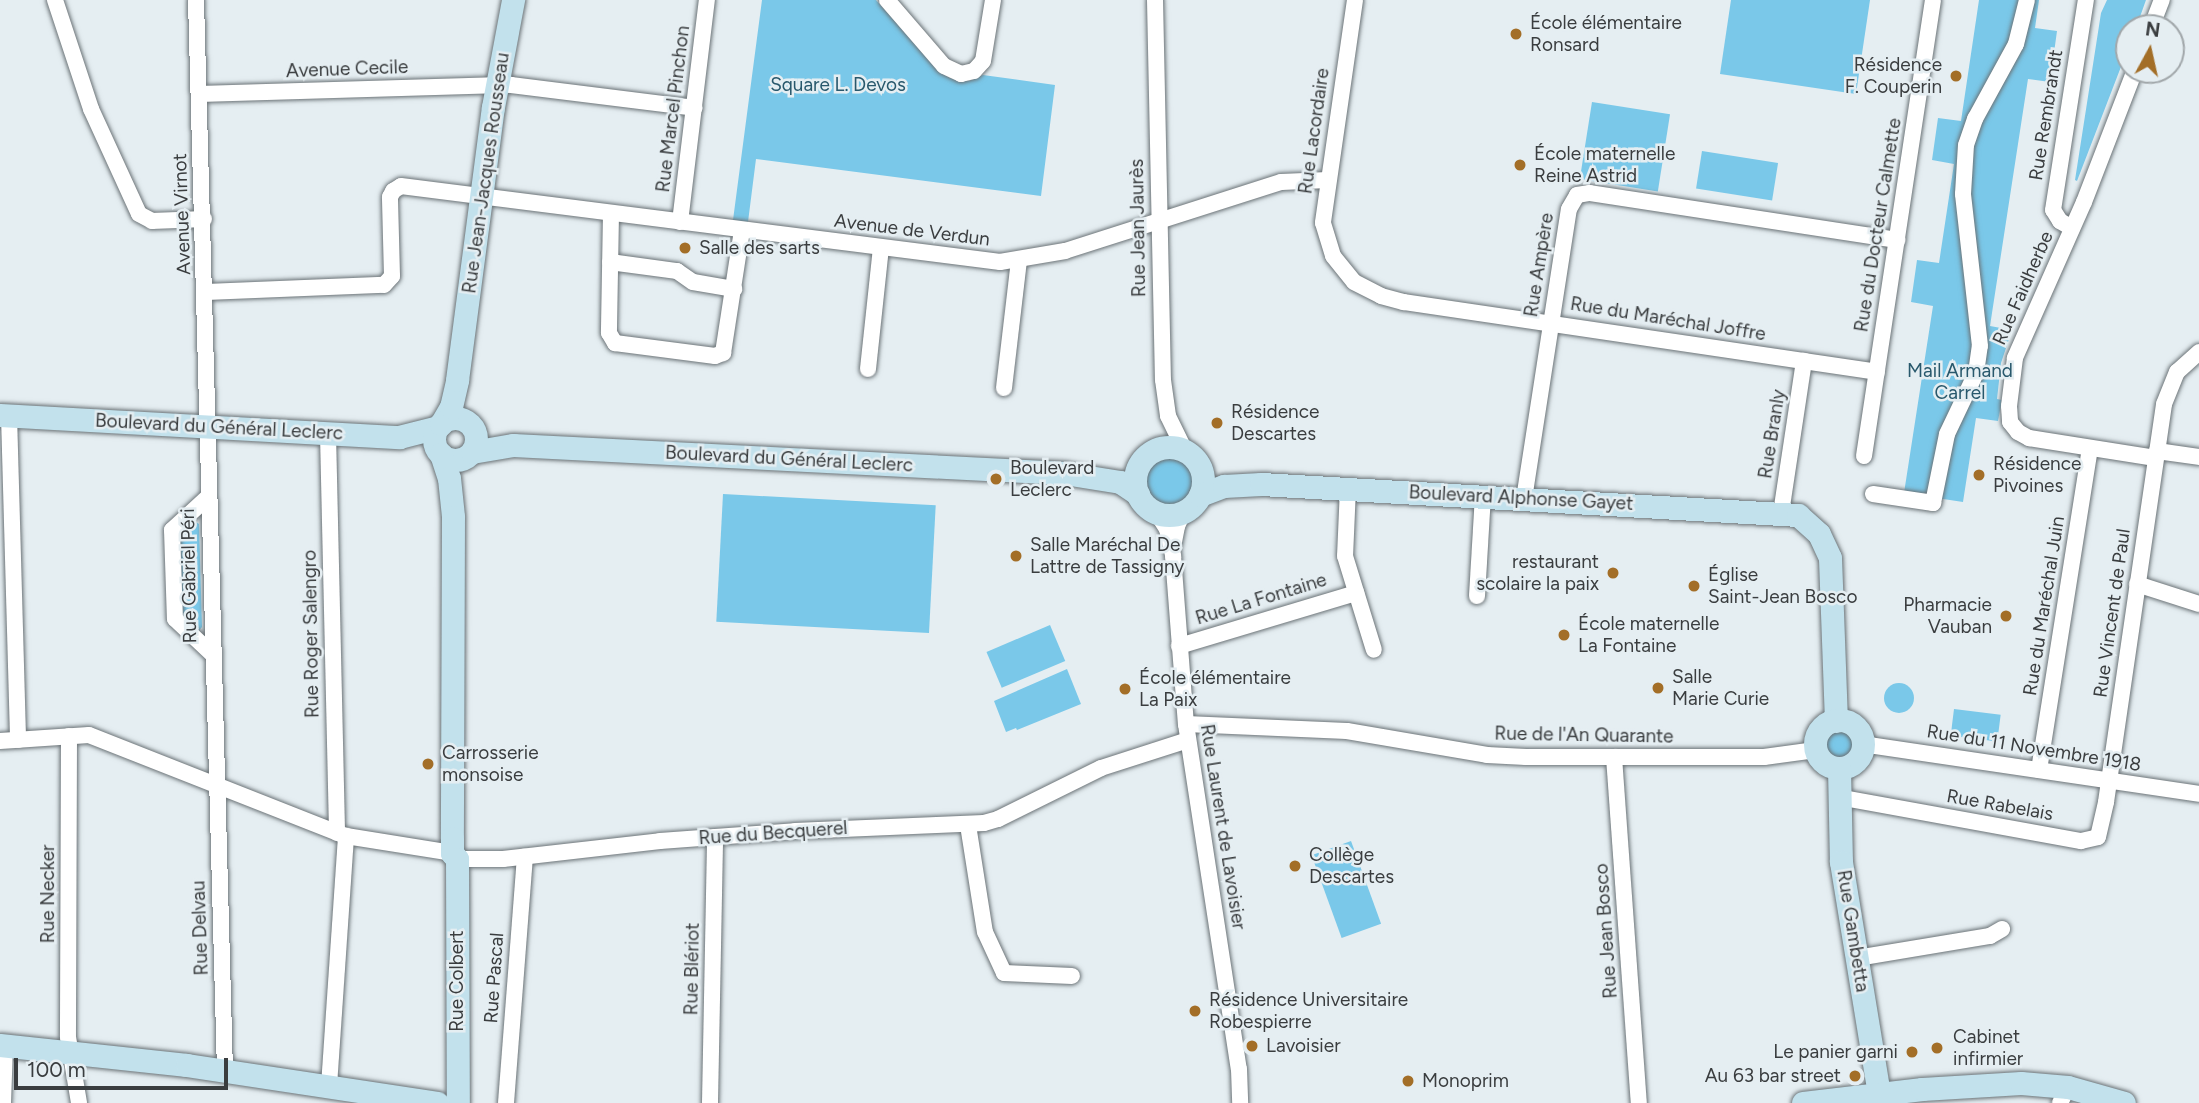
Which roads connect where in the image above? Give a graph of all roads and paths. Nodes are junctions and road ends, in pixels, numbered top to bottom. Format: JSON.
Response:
{"nodes":[{"id":1,"x":55,"y":0,"type":"edge"},
{"id":2,"x":196,"y":0,"type":"edge"},
{"id":3,"x":513,"y":0,"type":"edge"},
{"id":4,"x":707,"y":0,"type":"edge"},
{"id":5,"x":887,"y":0,"type":"edge"},
{"id":6,"x":993,"y":0,"type":"edge"},
{"id":7,"x":1154,"y":0,"type":"edge"},
{"id":8,"x":1355,"y":0,"type":"edge"},
{"id":9,"x":1933,"y":0,"type":"edge"},
{"id":10,"x":2027,"y":0,"type":"edge"},
{"id":11,"x":2086,"y":0,"type":"edge"},
{"id":12,"x":2129,"y":84,"type":"edge"},
{"id":13,"x":497,"y":85,"type":"junction"},
{"id":14,"x":199,"y":94,"type":"junction"},
{"id":15,"x":695,"y":108,"type":"junction"},
{"id":16,"x":1328,"y":180,"type":"junction"},
{"id":17,"x":481,"y":196,"type":"junction"},
{"id":18,"x":611,"y":213,"type":"junction"},
{"id":19,"x":204,"y":219,"type":"junction"},
{"id":20,"x":1158,"y":221,"type":"junction"},
{"id":21,"x":680,"y":222,"type":"junction"},
{"id":22,"x":2072,"y":229,"type":"junction"},
{"id":23,"x":741,"y":230,"type":"junction"},
{"id":24,"x":1897,"y":240,"type":"junction"},
{"id":25,"x":881,"y":248,"type":"junction"},
{"id":26,"x":1019,"y":261,"type":"junction"},
{"id":27,"x":610,"y":262,"type":"junction"},
{"id":28,"x":1339,"y":265,"type":"joint"},
{"id":29,"x":734,"y":289,"type":"junction"},
{"id":30,"x":206,"y":292,"type":"junction"},
{"id":31,"x":1552,"y":323,"type":"junction"},
{"id":32,"x":462,"y":346,"type":"junction"},
{"id":33,"x":2199,"y":352,"type":"edge"},
{"id":34,"x":1804,"y":361,"type":"junction"},
{"id":35,"x":868,"y":369,"type":"dead end"},
{"id":36,"x":1877,"y":372,"type":"junction"},
{"id":37,"x":1004,"y":388,"type":"dead end"},
{"id":38,"x":4,"y":415,"type":"edge"},
{"id":39,"x":207,"y":426,"type":"junction"},
{"id":40,"x":328,"y":434,"type":"junction"},
{"id":41,"x":439,"y":438,"type":"junction"},
{"id":42,"x":472,"y":440,"type":"junction"},
{"id":43,"x":2090,"y":448,"type":"junction"},
{"id":44,"x":1148,"y":454,"type":"junction"},
{"id":45,"x":2156,"y":455,"type":"junction"},
{"id":46,"x":1864,"y":456,"type":"dead end"},
{"id":47,"x":1191,"y":457,"type":"junction"},
{"id":48,"x":2199,"y":457,"type":"edge"},
{"id":49,"x":1064,"y":473,"type":"junction"},
{"id":50,"x":1261,"y":484,"type":"junction"},
{"id":51,"x":1348,"y":488,"type":"junction"},
{"id":52,"x":1138,"y":494,"type":"junction"},
{"id":53,"x":1873,"y":495,"type":"dead end"},
{"id":54,"x":1483,"y":496,"type":"junction"},
{"id":55,"x":208,"y":497,"type":"junction"},
{"id":56,"x":1524,"y":499,"type":"junction"},
{"id":57,"x":1192,"y":503,"type":"junction"},
{"id":58,"x":1156,"y":512,"type":"junction"},
{"id":59,"x":1781,"y":513,"type":"junction"},
{"id":60,"x":453,"y":517,"type":"junction"},
{"id":61,"x":1172,"y":556,"type":"junction"},
{"id":62,"x":2137,"y":584,"type":"junction"},
{"id":63,"x":1356,"y":593,"type":"junction"},
{"id":64,"x":1477,"y":596,"type":"dead end"},
{"id":65,"x":2199,"y":604,"type":"edge"},
{"id":66,"x":1179,"y":646,"type":"junction"},
{"id":67,"x":1374,"y":650,"type":"dead end"},
{"id":68,"x":212,"y":654,"type":"junction"},
{"id":69,"x":1836,"y":721,"type":"junction"},
{"id":70,"x":1187,"y":732,"type":"junction"},
{"id":71,"x":69,"y":736,"type":"junction"},
{"id":72,"x":18,"y":740,"type":"junction"},
{"id":73,"x":0,"y":741,"type":"edge"},
{"id":74,"x":1862,"y":744,"type":"junction"},
{"id":75,"x":1816,"y":750,"type":"junction"},
{"id":76,"x":1614,"y":757,"type":"junction"},
{"id":77,"x":1839,"y":768,"type":"junction"},
{"id":78,"x":2039,"y":770,"type":"junction"},
{"id":79,"x":2109,"y":781,"type":"junction"},
{"id":80,"x":216,"y":785,"type":"junction"},
{"id":81,"x":2199,"y":794,"type":"edge"},
{"id":82,"x":1838,"y":797,"type":"junction"},
{"id":83,"x":968,"y":825,"type":"junction"},
{"id":84,"x":342,"y":835,"type":"junction"},
{"id":85,"x":715,"y":836,"type":"junction"},
{"id":86,"x":455,"y":856,"type":"junction"},
{"id":87,"x":525,"y":856,"type":"junction"},
{"id":88,"x":2002,"y":929,"type":"dead end"},
{"id":89,"x":1857,"y":958,"type":"junction"},
{"id":90,"x":1072,"y":976,"type":"dead end"},
{"id":91,"x":3,"y":1045,"type":"edge"},
{"id":92,"x":70,"y":1051,"type":"junction"},
{"id":93,"x":225,"y":1070,"type":"junction"},
{"id":94,"x":329,"y":1086,"type":"junction"},
{"id":95,"x":1879,"y":1093,"type":"junction"},
{"id":96,"x":1964,"y":1095,"type":"edge"},
{"id":97,"x":2064,"y":1095,"type":"edge"},
{"id":98,"x":3,"y":1103,"type":"edge"},
{"id":99,"x":79,"y":1103,"type":"edge"},
{"id":100,"x":437,"y":1103,"type":"edge"},
{"id":101,"x":458,"y":1103,"type":"edge"},
{"id":102,"x":506,"y":1103,"type":"edge"},
{"id":103,"x":710,"y":1103,"type":"edge"},
{"id":104,"x":1240,"y":1103,"type":"edge"},
{"id":105,"x":1639,"y":1103,"type":"edge"},
{"id":106,"x":1803,"y":1103,"type":"edge"},
{"id":107,"x":2124,"y":1103,"type":"edge"}],
"edges":[{"from":1,"to":19,"type":"street"},
{"from":2,"to":14,"type":"street","name":"Avenue Virnot"},
{"from":3,"to":13,"type":"street","name":"Rue Jean-Jacques Rousseau"},
{"from":4,"to":15,"type":"street","name":"Rue Marcel Pinchon"},
{"from":5,"to":6,"type":"street"},
{"from":7,"to":20,"type":"street","name":"Rue Jean Jaurès"},
{"from":8,"to":16,"type":"street","name":"Rue Lacordaire"},
{"from":9,"to":24,"type":"street","name":"Rue du Docteur Calmette"},
{"from":10,"to":53,"type":"street"},
{"from":11,"to":22,"type":"street","name":"Rue Rembrandt"},
{"from":12,"to":22,"type":"street","name":"Rue Faidherbe"},
{"from":13,"to":14,"type":"street","name":"Avenue Cecile"},
{"from":13,"to":15,"type":"street","name":"Avenue Cecile"},
{"from":13,"to":17,"type":"street","name":"Rue Jean-Jacques Rousseau"},
{"from":14,"to":19,"type":"street","name":"Avenue Virnot"},
{"from":15,"to":21,"type":"street","name":"Rue Marcel Pinchon"},
{"from":16,"to":20,"type":"street","name":"Avenue de Verdun"},
{"from":16,"to":28,"type":"street","name":"Rue Lacordaire"},
{"from":17,"to":18,"type":"street","name":"Avenue de Verdun"},
{"from":17,"to":30,"type":"street","name":"Avenue de Verdun"},
{"from":17,"to":32,"type":"street","name":"Rue Jean-Jacques Rousseau"},
{"from":18,"to":21,"type":"street","name":"Avenue de Verdun"},
{"from":18,"to":27,"type":"street"},
{"from":19,"to":30,"type":"street","name":"Avenue Virnot"},
{"from":20,"to":26,"type":"street","name":"Avenue de Verdun"},
{"from":20,"to":47,"type":"street","name":"Rue Jean Jaurès"},
{"from":21,"to":23,"type":"street","name":"Avenue de Verdun"},
{"from":22,"to":43,"type":"street","name":"Rue Faidherbe"},
{"from":23,"to":25,"type":"street","name":"Avenue de Verdun"},
{"from":23,"to":29,"type":"street"},
{"from":24,"to":31,"type":"street","name":"Rue Ampère"},
{"from":24,"to":36,"type":"street","name":"Rue du Docteur Calmette"},
{"from":25,"to":26,"type":"street","name":"Avenue de Verdun"},
{"from":25,"to":35,"type":"street"},
{"from":26,"to":37,"type":"street"},
{"from":27,"to":29,"type":"street"},
{"from":27,"to":29,"type":"street"},
{"from":28,"to":31,"type":"street","name":"Rue du Maréchal Joffre"},
{"from":30,"to":39,"type":"street","name":"Avenue Virnot"},
{"from":31,"to":34,"type":"street","name":"Rue du Maréchal Joffre"},
{"from":31,"to":56,"type":"street","name":"Rue Ampère"},
{"from":32,"to":41,"type":"street","name":"Rue Jean-Jacques Rousseau"},
{"from":32,"to":42,"type":"street","name":"Rue Jean-Jacques Rousseau"},
{"from":33,"to":45,"type":"street","name":"Rue Vincent de Paul"},
{"from":34,"to":36,"type":"street","name":"Rue du Maréchal Joffre"},
{"from":34,"to":59,"type":"street","name":"Rue Branly"},
{"from":36,"to":46,"type":"street","name":"Rue du Docteur Calmette"},
{"from":38,"to":39,"type":"street","name":"Boulevard du Général Leclerc"},
{"from":38,"to":72,"type":"street"},
{"from":39,"to":40,"type":"street","name":"Boulevard du Général Leclerc"},
{"from":39,"to":55,"type":"street","name":"Rue Gabriel Péri"},
{"from":40,"to":41,"type":"street","name":"Boulevard du Général Leclerc"},
{"from":40,"to":84,"type":"street","name":"Rue Roger Salengro"},
{"from":41,"to":42,"type":"street"},
{"from":41,"to":42,"type":"street"},
{"from":41,"to":60,"type":"street"},
{"from":42,"to":49,"type":"street","name":"Boulevard du Général Leclerc"},
{"from":42,"to":60,"type":"street"},
{"from":43,"to":45,"type":"street","name":"Rue Faidherbe"},
{"from":43,"to":78,"type":"street","name":"Rue du Maréchal Juin"},
{"from":44,"to":47,"type":"street"},
{"from":44,"to":49,"type":"street","name":"Boulevard du Général Leclerc"},
{"from":44,"to":52,"type":"street"},
{"from":45,"to":48,"type":"street"},
{"from":45,"to":62,"type":"street","name":"Rue Vincent de Paul"},
{"from":47,"to":50,"type":"street","name":"Boulevard Alphonse Gayet"},
{"from":47,"to":57,"type":"street"},
{"from":49,"to":52,"type":"street","name":"Boulevard du Général Leclerc"},
{"from":50,"to":51,"type":"street","name":"Boulevard Alphonse Gayet"},
{"from":50,"to":57,"type":"street","name":"Boulevard Alphonse Gayet"},
{"from":51,"to":54,"type":"street","name":"Boulevard Alphonse Gayet"},
{"from":51,"to":63,"type":"street"},
{"from":52,"to":58,"type":"street"},
{"from":54,"to":56,"type":"street","name":"Boulevard Alphonse Gayet"},
{"from":54,"to":64,"type":"street"},
{"from":55,"to":68,"type":"street","name":"Rue Gabriel Péri"},
{"from":55,"to":68,"type":"street","name":"Rue Gabriel Péri"},
{"from":56,"to":59,"type":"street","name":"Boulevard Alphonse Gayet"},
{"from":57,"to":58,"type":"street"},
{"from":57,"to":61,"type":"street","name":"Rue Laurent de Lavoisier"},
{"from":58,"to":61,"type":"street","name":"Rue Laurent de Lavoisier"},
{"from":59,"to":69,"type":"street","name":"Boulevard Alphonse Gayet"},
{"from":60,"to":86,"type":"street"},
{"from":61,"to":66,"type":"street","name":"Rue Laurent de Lavoisier"},
{"from":62,"to":65,"type":"street"},
{"from":62,"to":79,"type":"street","name":"Rue Vincent de Paul"},
{"from":63,"to":66,"type":"street","name":"Rue La Fontaine"},
{"from":63,"to":67,"type":"street"},
{"from":66,"to":70,"type":"street","name":"Rue Laurent de Lavoisier"},
{"from":68,"to":80,"type":"street","name":"Rue Gabriel Péri"},
{"from":69,"to":74,"type":"street"},
{"from":69,"to":75,"type":"street"},
{"from":70,"to":76,"type":"street","name":"Rue de l'An Quarante"},
{"from":70,"to":83,"type":"street","name":"Rue du Becquerel"},
{"from":70,"to":104,"type":"street","name":"Rue Laurent de Lavoisier"},
{"from":71,"to":72,"type":"street"},
{"from":71,"to":80,"type":"street","name":"Rue du Becquerel"},
{"from":71,"to":92,"type":"street","name":"Rue Necker"},
{"from":72,"to":73,"type":"street"},
{"from":74,"to":77,"type":"street"},
{"from":74,"to":78,"type":"street","name":"Rue du 11 Novembre 1918"},
{"from":75,"to":76,"type":"street","name":"Rue de l'An Quarante"},
{"from":75,"to":77,"type":"street"},
{"from":76,"to":105,"type":"street","name":"Rue Jean Bosco"},
{"from":77,"to":82,"type":"street","name":"Rue Gambetta"},
{"from":78,"to":79,"type":"street","name":"Rue du 11 Novembre 1918"},
{"from":79,"to":81,"type":"street","name":"Rue du 11 Novembre 1918"},
{"from":79,"to":82,"type":"street","name":"Rue Rabelais"},
{"from":80,"to":84,"type":"street","name":"Rue du Becquerel"},
{"from":80,"to":93,"type":"street","name":"Rue Delvau"},
{"from":82,"to":89,"type":"street","name":"Rue Gambetta"},
{"from":83,"to":85,"type":"street","name":"Rue du Becquerel"},
{"from":83,"to":90,"type":"street"},
{"from":84,"to":86,"type":"street","name":"Rue du Becquerel"},
{"from":84,"to":94,"type":"street","name":"Rue Roger Salengro"},
{"from":85,"to":87,"type":"street","name":"Rue du Becquerel"},
{"from":85,"to":103,"type":"street","name":"Rue Blériot"},
{"from":86,"to":87,"type":"street","name":"Rue du Becquerel"},
{"from":86,"to":101,"type":"street","name":"Rue Colbert"},
{"from":87,"to":102,"type":"street","name":"Rue Pascal"},
{"from":88,"to":89,"type":"street"},
{"from":89,"to":95,"type":"street","name":"Rue Gambetta"},
{"from":91,"to":92,"type":"street"},
{"from":91,"to":98,"type":"street"},
{"from":92,"to":93,"type":"street"},
{"from":92,"to":99,"type":"street","name":"Rue Necker"},
{"from":93,"to":94,"type":"street"},
{"from":94,"to":100,"type":"street"},
{"from":95,"to":96,"type":"street"},
{"from":95,"to":106,"type":"street"},
{"from":96,"to":97,"type":"street"},
{"from":97,"to":107,"type":"street"}]}
